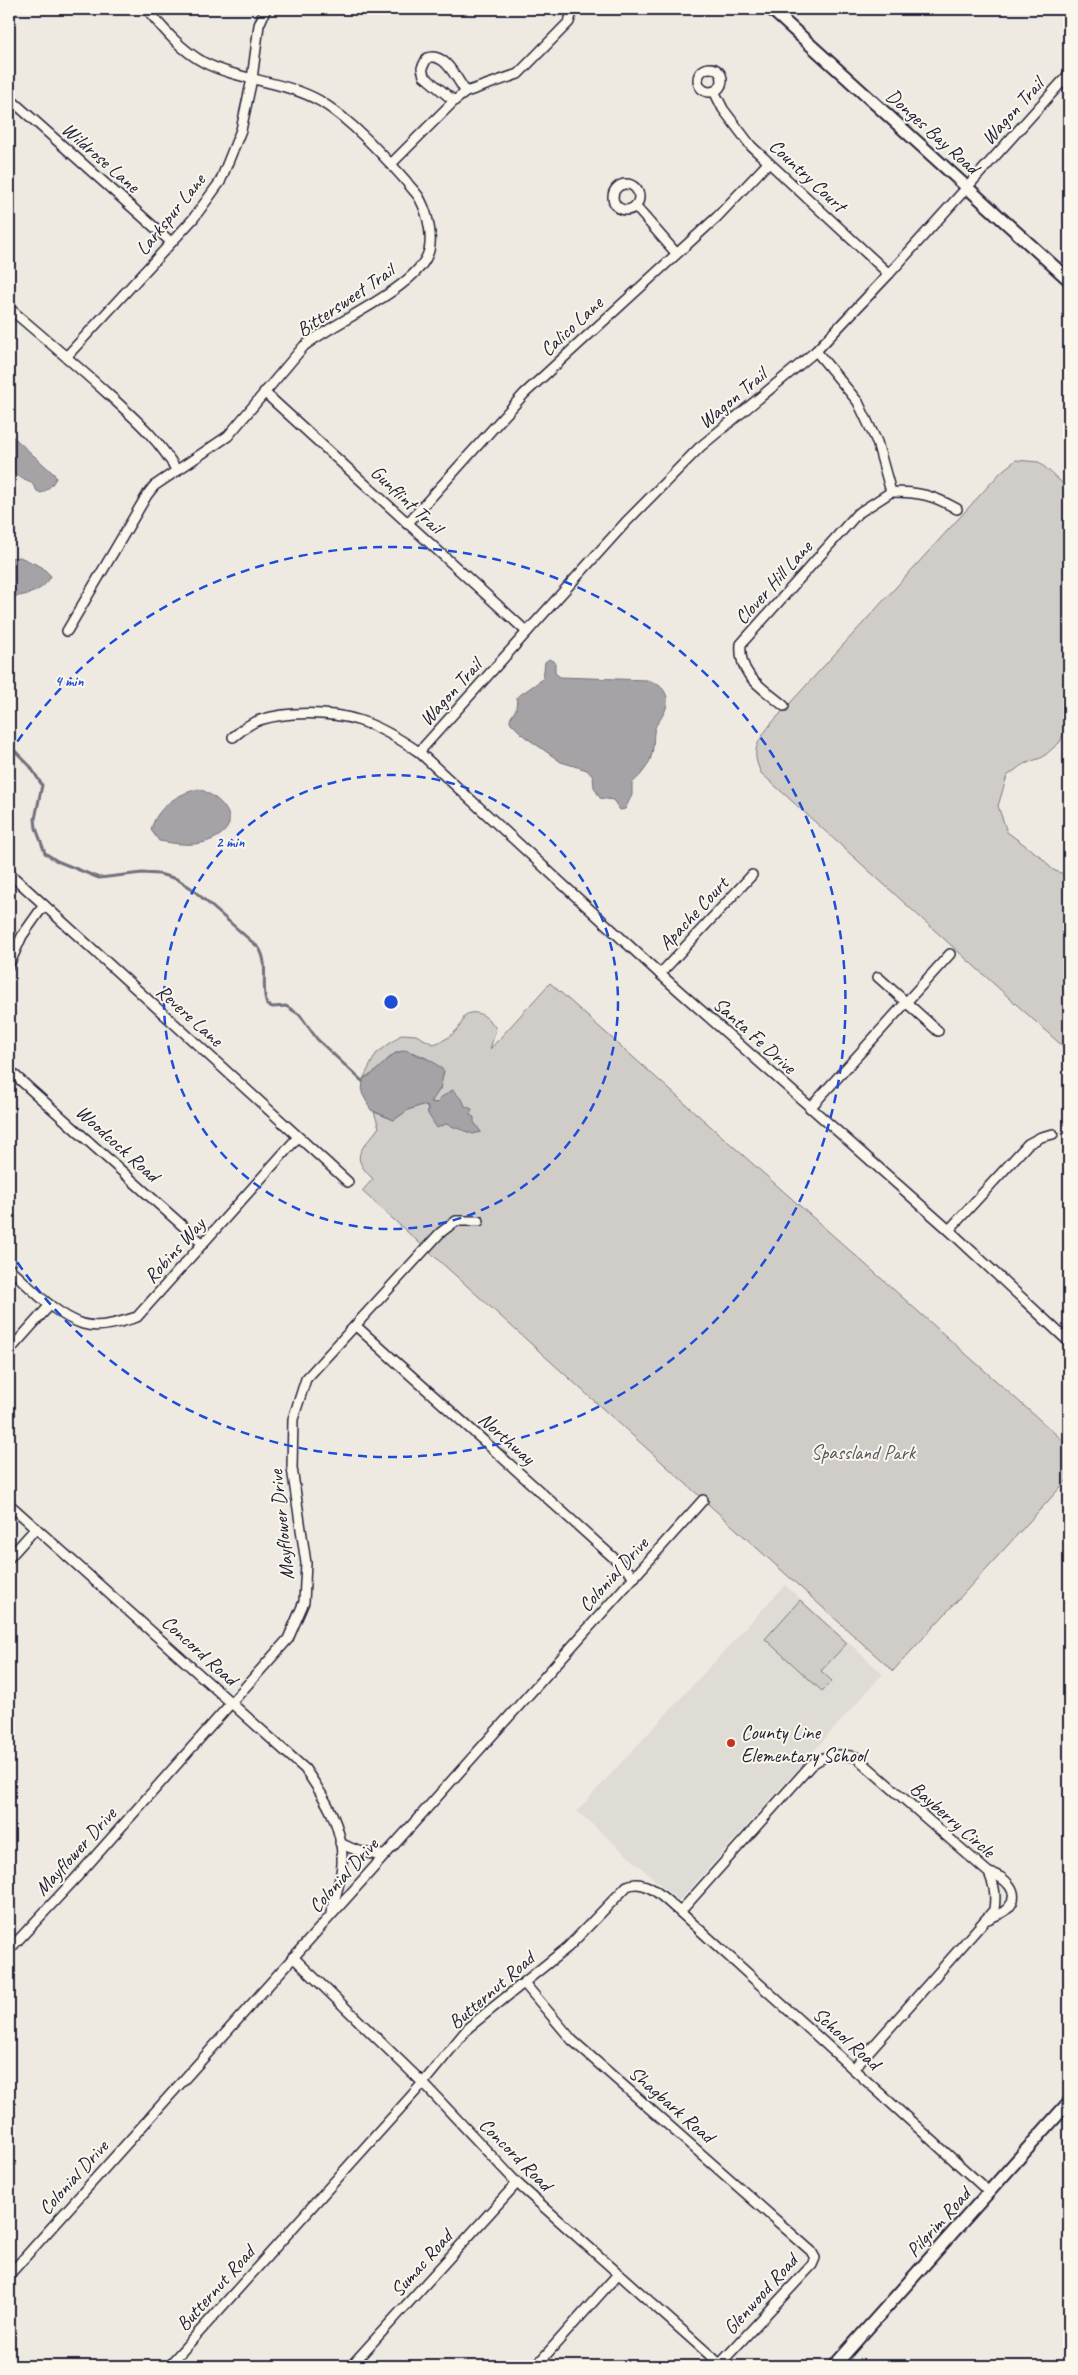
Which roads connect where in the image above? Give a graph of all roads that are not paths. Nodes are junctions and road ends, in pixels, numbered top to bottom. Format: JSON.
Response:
{"nodes":[{"id":1,"x":12,"y":9,"type":"edge"},
{"id":2,"x":147,"y":9,"type":"edge"},
{"id":3,"x":266,"y":9,"type":"edge"},
{"id":4,"x":572,"y":9,"type":"edge"},
{"id":5,"x":771,"y":9,"type":"edge"},
{"id":6,"x":9,"y":12,"type":"edge"},
{"id":7,"x":1069,"y":74,"type":"edge"},
{"id":8,"x":252,"y":79,"type":"junction"},
{"id":9,"x":714,"y":91,"type":"dead end"},
{"id":10,"x":466,"y":92,"type":"junction"},
{"id":11,"x":9,"y":98,"type":"edge"},
{"id":12,"x":454,"y":101,"type":"junction"},
{"id":13,"x":768,"y":163,"type":"junction"},
{"id":14,"x":391,"y":164,"type":"junction"},
{"id":15,"x":967,"y":188,"type":"junction"},
{"id":16,"x":635,"y":206,"type":"dead end"},
{"id":17,"x":171,"y":242,"type":"junction"},
{"id":18,"x":676,"y":253,"type":"junction"},
{"id":19,"x":889,"y":274,"type":"junction"},
{"id":20,"x":1069,"y":280,"type":"edge"},
{"id":21,"x":9,"y":308,"type":"edge"},
{"id":22,"x":816,"y":351,"type":"junction"},
{"id":23,"x":66,"y":356,"type":"junction"},
{"id":24,"x":264,"y":392,"type":"junction"},
{"id":25,"x":177,"y":471,"type":"junction"},
{"id":26,"x":891,"y":492,"type":"junction"},
{"id":27,"x":957,"y":509,"type":"dead end"},
{"id":28,"x":407,"y":524,"type":"junction"},
{"id":29,"x":67,"y":631,"type":"dead end"},
{"id":30,"x":527,"y":632,"type":"junction"},
{"id":31,"x":784,"y":706,"type":"dead end"},
{"id":32,"x":233,"y":737,"type":"dead end"},
{"id":33,"x":419,"y":752,"type":"junction"},
{"id":34,"x":9,"y":873,"type":"edge"},
{"id":35,"x":752,"y":875,"type":"dead end"},
{"id":36,"x":44,"y":905,"type":"junction"},
{"id":37,"x":950,"y":954,"type":"dead end"},
{"id":38,"x":9,"y":966,"type":"edge"},
{"id":39,"x":660,"y":974,"type":"junction"},
{"id":40,"x":878,"y":977,"type":"dead end"},
{"id":41,"x":906,"y":1003,"type":"junction"},
{"id":42,"x":938,"y":1032,"type":"dead end"},
{"id":43,"x":9,"y":1070,"type":"edge"},
{"id":44,"x":810,"y":1108,"type":"junction"},
{"id":45,"x":1053,"y":1134,"type":"dead end"},
{"id":46,"x":298,"y":1136,"type":"junction"},
{"id":47,"x":348,"y":1182,"type":"dead end"},
{"id":48,"x":480,"y":1221,"type":"dead end"},
{"id":49,"x":949,"y":1230,"type":"junction"},
{"id":50,"x":203,"y":1244,"type":"junction"},
{"id":51,"x":9,"y":1268,"type":"edge"},
{"id":52,"x":50,"y":1305,"type":"junction"},
{"id":53,"x":356,"y":1326,"type":"junction"},
{"id":54,"x":1069,"y":1342,"type":"edge"},
{"id":55,"x":9,"y":1350,"type":"edge"},
{"id":56,"x":703,"y":1500,"type":"dead end"},
{"id":57,"x":9,"y":1504,"type":"edge"},
{"id":58,"x":36,"y":1528,"type":"junction"},
{"id":59,"x":9,"y":1558,"type":"edge"},
{"id":60,"x":635,"y":1577,"type":"junction"},
{"id":61,"x":233,"y":1702,"type":"junction"},
{"id":62,"x":340,"y":1843,"type":"junction"},
{"id":63,"x":385,"y":1855,"type":"junction"},
{"id":64,"x":990,"y":1873,"type":"junction"},
{"id":65,"x":680,"y":1912,"type":"junction"},
{"id":66,"x":330,"y":1915,"type":"junction"},
{"id":67,"x":987,"y":1919,"type":"junction"},
{"id":68,"x":9,"y":1950,"type":"edge"},
{"id":69,"x":293,"y":1957,"type":"junction"},
{"id":70,"x":524,"y":1983,"type":"junction"},
{"id":71,"x":854,"y":2068,"type":"junction"},
{"id":72,"x":423,"y":2083,"type":"junction"},
{"id":73,"x":1069,"y":2102,"type":"edge"},
{"id":74,"x":517,"y":2183,"type":"junction"},
{"id":75,"x":989,"y":2192,"type":"junction"},
{"id":76,"x":805,"y":2244,"type":"joint"},
{"id":77,"x":618,"y":2274,"type":"junction"},
{"id":78,"x":9,"y":2275,"type":"edge"},
{"id":79,"x":172,"y":2366,"type":"edge"},
{"id":80,"x":351,"y":2366,"type":"edge"},
{"id":81,"x":536,"y":2366,"type":"edge"},
{"id":82,"x":720,"y":2366,"type":"edge"},
{"id":83,"x":834,"y":2366,"type":"edge"}],
"edges":[{"from":1,"to":6,"type":"street"},
{"from":2,"to":8,"type":"street","name":"Bittersweet Trail"},
{"from":3,"to":8,"type":"street","name":"Larkspur Lane"},
{"from":4,"to":10,"type":"street"},
{"from":5,"to":15,"type":"street","name":"Donges Bay Road"},
{"from":7,"to":15,"type":"street","name":"Wagon Trail"},
{"from":8,"to":14,"type":"street","name":"Bittersweet Trail"},
{"from":8,"to":17,"type":"street","name":"Larkspur Lane"},
{"from":9,"to":13,"type":"street","name":"Country Court"},
{"from":10,"to":12,"type":"street"},
{"from":10,"to":12,"type":"street"},
{"from":11,"to":17,"type":"street","name":"Wildrose Lane"},
{"from":12,"to":14,"type":"street"},
{"from":13,"to":18,"type":"street","name":"Calico Lane"},
{"from":13,"to":19,"type":"street","name":"Country Court"},
{"from":14,"to":24,"type":"street","name":"Bittersweet Trail"},
{"from":15,"to":19,"type":"street","name":"Wagon Trail"},
{"from":15,"to":20,"type":"street","name":"Donges Bay Road"},
{"from":16,"to":18,"type":"street"},
{"from":17,"to":23,"type":"street","name":"Larkspur Lane"},
{"from":18,"to":28,"type":"street","name":"Calico Lane"},
{"from":19,"to":22,"type":"street","name":"Wagon Trail"},
{"from":21,"to":23,"type":"street"},
{"from":22,"to":26,"type":"street"},
{"from":22,"to":30,"type":"street","name":"Wagon Trail"},
{"from":23,"to":25,"type":"street"},
{"from":24,"to":25,"type":"street","name":"Bittersweet Trail"},
{"from":24,"to":28,"type":"street","name":"Gunflint Trail"},
{"from":25,"to":29,"type":"street","name":"Bittersweet Trail"},
{"from":26,"to":27,"type":"street"},
{"from":26,"to":31,"type":"street","name":"Clover Hill Lane"},
{"from":28,"to":30,"type":"street","name":"Gunflint Trail"},
{"from":30,"to":33,"type":"street","name":"Wagon Trail"},
{"from":32,"to":33,"type":"street","name":"Santa Fe Drive"},
{"from":33,"to":39,"type":"street","name":"Santa Fe Drive"},
{"from":34,"to":36,"type":"street","name":"Revere Lane"},
{"from":35,"to":39,"type":"street","name":"Apache Court"},
{"from":36,"to":38,"type":"street"},
{"from":36,"to":46,"type":"street","name":"Revere Lane"},
{"from":37,"to":41,"type":"street"},
{"from":39,"to":44,"type":"street","name":"Santa Fe Drive"},
{"from":40,"to":41,"type":"street"},
{"from":41,"to":42,"type":"street"},
{"from":41,"to":44,"type":"street"},
{"from":43,"to":50,"type":"street","name":"Woodcock Road"},
{"from":44,"to":49,"type":"street","name":"Santa Fe Drive"},
{"from":45,"to":49,"type":"street"},
{"from":46,"to":47,"type":"street","name":"Revere Lane"},
{"from":46,"to":50,"type":"street","name":"Robins Way"},
{"from":48,"to":53,"type":"street","name":"Mayflower Drive"},
{"from":49,"to":54,"type":"street","name":"Santa Fe Drive"},
{"from":50,"to":52,"type":"street","name":"Robins Way"},
{"from":51,"to":52,"type":"street","name":"Robins Way"},
{"from":52,"to":55,"type":"street"},
{"from":53,"to":60,"type":"street","name":"Northway"},
{"from":53,"to":61,"type":"street","name":"Mayflower Drive"},
{"from":56,"to":60,"type":"street","name":"Colonial Drive"},
{"from":57,"to":58,"type":"street","name":"Concord Road"},
{"from":58,"to":59,"type":"street"},
{"from":58,"to":61,"type":"street","name":"Concord Road"},
{"from":60,"to":63,"type":"street","name":"Colonial Drive"},
{"from":61,"to":62,"type":"street","name":"Concord Road"},
{"from":61,"to":68,"type":"street","name":"Mayflower Drive"},
{"from":62,"to":63,"type":"street"},
{"from":62,"to":66,"type":"street","name":"Concord Road"},
{"from":63,"to":66,"type":"street","name":"Colonial Drive"},
{"from":64,"to":65,"type":"street","name":"Bayberry Circle"},
{"from":64,"to":67,"type":"street","name":"Bayberry Circle"},
{"from":64,"to":67,"type":"street"},
{"from":65,"to":70,"type":"street","name":"Butternut Road"},
{"from":65,"to":71,"type":"street","name":"School Road"},
{"from":66,"to":69,"type":"street","name":"Colonial Drive"},
{"from":67,"to":71,"type":"street","name":"Bayberry Circle"},
{"from":69,"to":72,"type":"street","name":"Concord Road"},
{"from":69,"to":78,"type":"street","name":"Colonial Drive"},
{"from":70,"to":72,"type":"street","name":"Butternut Road"},
{"from":70,"to":76,"type":"street","name":"Shagbark Road"},
{"from":71,"to":75,"type":"street","name":"School Road"},
{"from":72,"to":74,"type":"street","name":"Concord Road"},
{"from":72,"to":79,"type":"street","name":"Butternut Road"},
{"from":73,"to":75,"type":"street","name":"Pilgrim Road"},
{"from":74,"to":77,"type":"street","name":"Concord Road"},
{"from":74,"to":80,"type":"street","name":"Sumac Road"},
{"from":75,"to":83,"type":"street","name":"Pilgrim Road"},
{"from":76,"to":82,"type":"street","name":"Glenwood Road"},
{"from":77,"to":81,"type":"street"},
{"from":77,"to":82,"type":"street","name":"Concord Road"}]}
